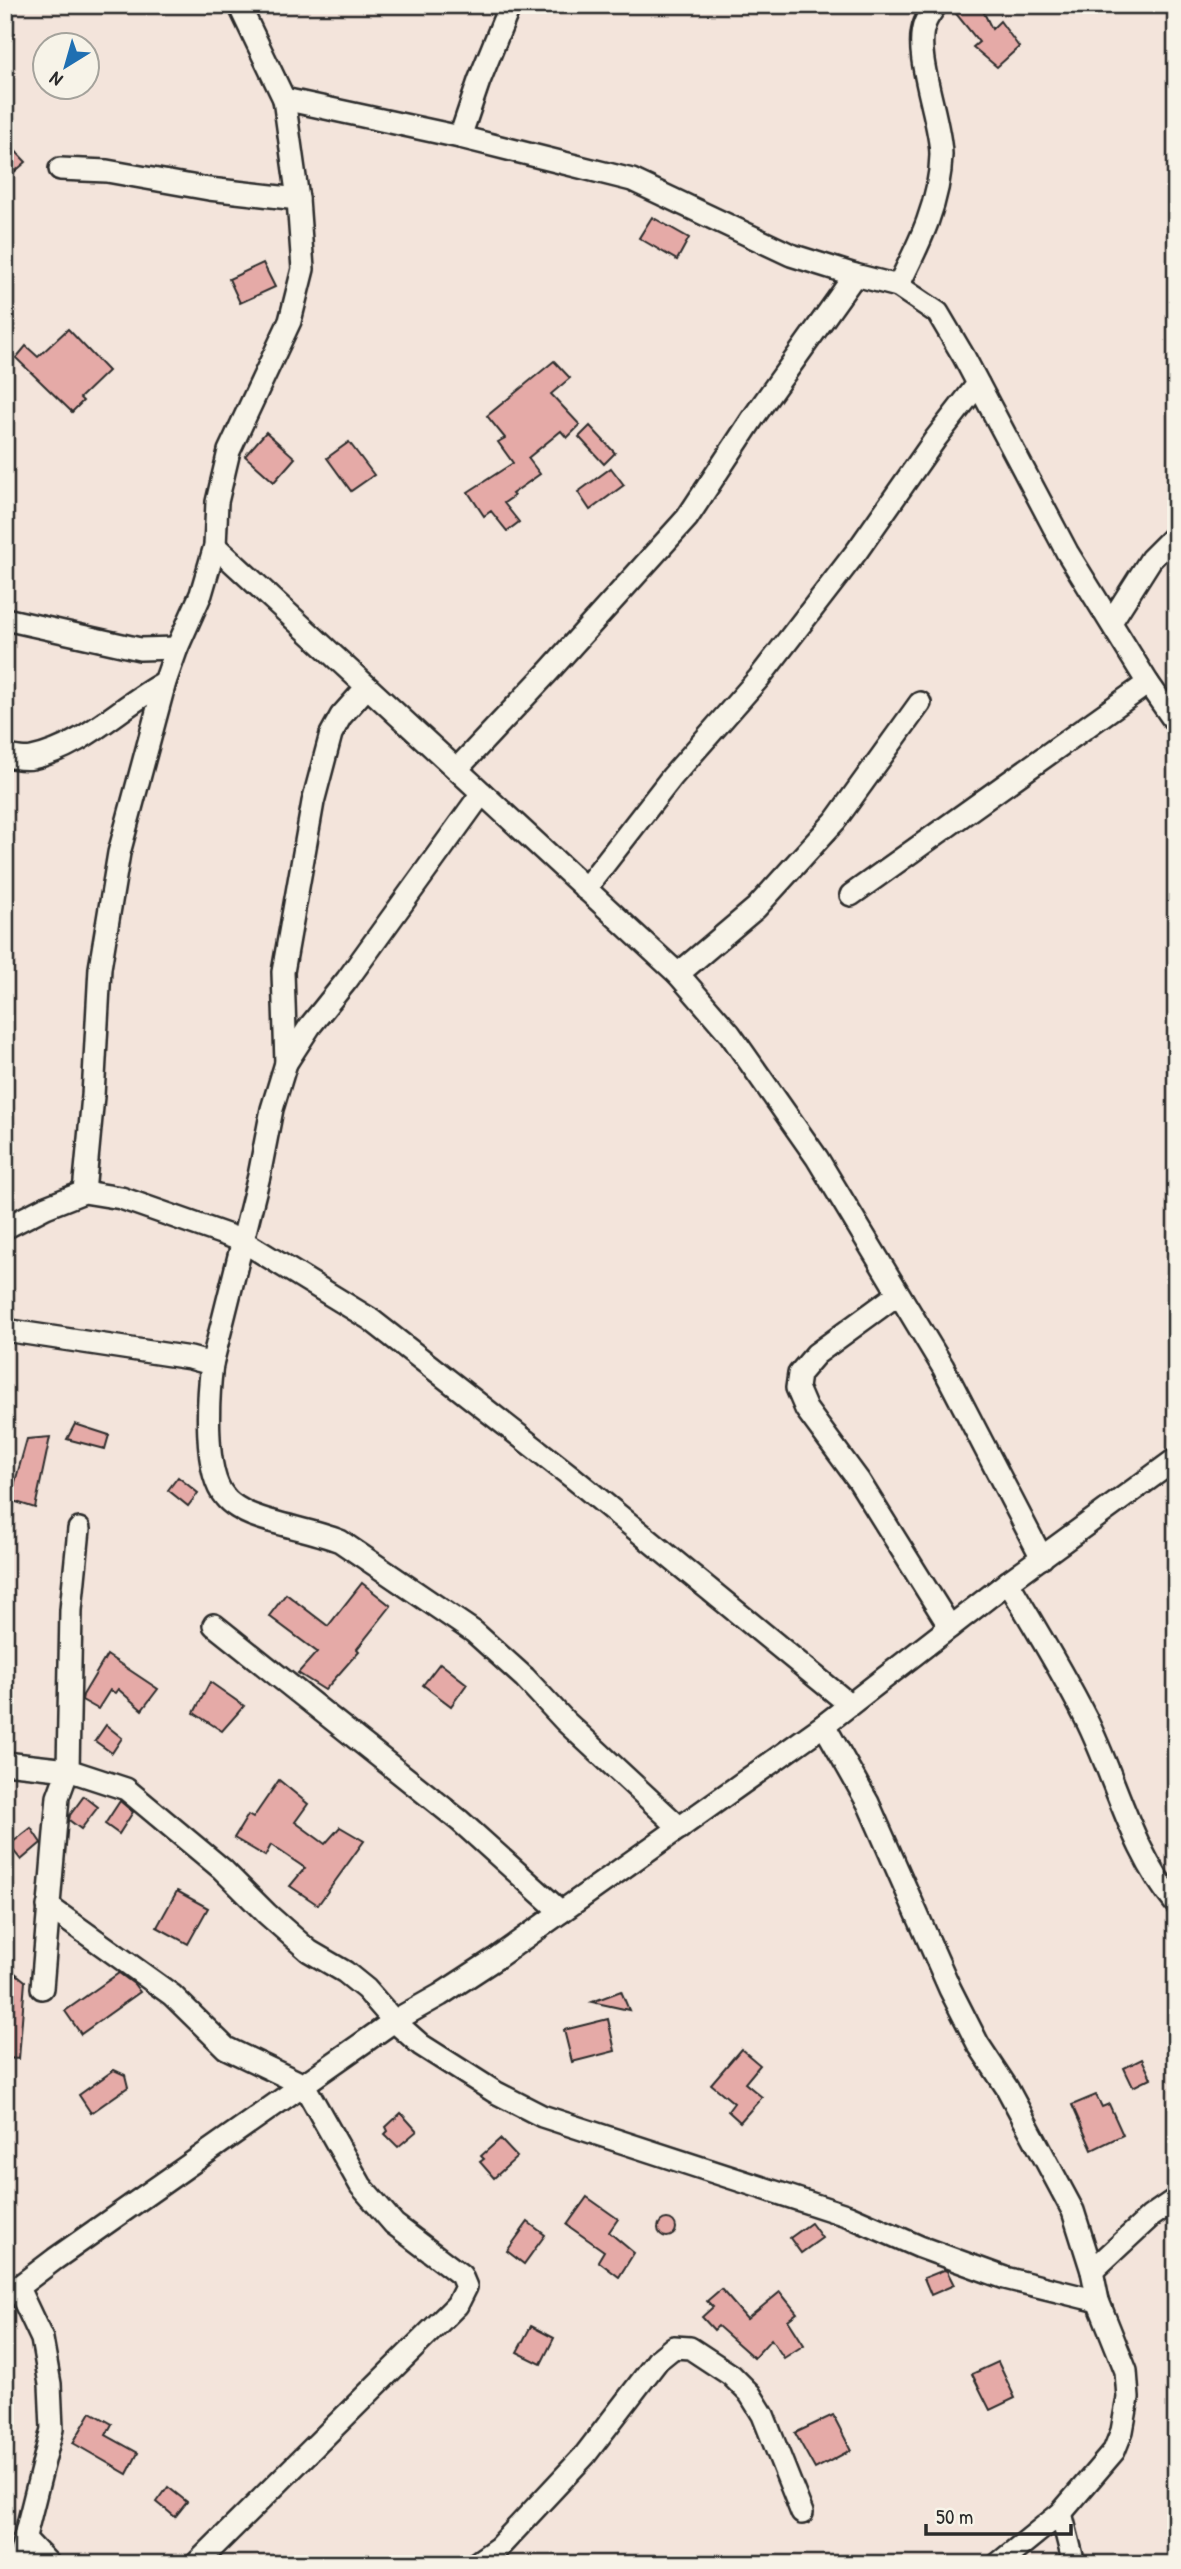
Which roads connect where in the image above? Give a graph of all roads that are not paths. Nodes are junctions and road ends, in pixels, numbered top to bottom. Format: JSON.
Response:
{"nodes":[{"id":1,"x":239,"y":5,"type":"edge"},
{"id":2,"x":510,"y":5,"type":"edge"},
{"id":3,"x":936,"y":5,"type":"edge"},
{"id":4,"x":284,"y":99,"type":"junction"},
{"id":5,"x":460,"y":137,"type":"junction"},
{"id":6,"x":60,"y":169,"type":"dead end"},
{"id":7,"x":298,"y":199,"type":"junction"},
{"id":8,"x":855,"y":275,"type":"junction"},
{"id":9,"x":898,"y":286,"type":"junction"},
{"id":10,"x":978,"y":384,"type":"junction"},
{"id":11,"x":1176,"y":534,"type":"edge"},
{"id":12,"x":215,"y":546,"type":"junction"},
{"id":13,"x":5,"y":619,"type":"edge"},
{"id":14,"x":1111,"y":622,"type":"junction"},
{"id":15,"x":177,"y":648,"type":"junction"},
{"id":16,"x":165,"y":682,"type":"junction"},
{"id":17,"x":1148,"y":683,"type":"junction"},
{"id":18,"x":368,"y":687,"type":"junction"},
{"id":19,"x":920,"y":703,"type":"dead end"},
{"id":20,"x":1176,"y":723,"type":"edge"},
{"id":21,"x":5,"y":755,"type":"edge"},
{"id":22,"x":457,"y":769,"type":"junction"},
{"id":23,"x":482,"y":793,"type":"junction"},
{"id":24,"x":585,"y":889,"type":"junction"},
{"id":25,"x":851,"y":895,"type":"dead end"},
{"id":26,"x":678,"y":974,"type":"junction"},
{"id":27,"x":286,"y":1063,"type":"junction"},
{"id":28,"x":84,"y":1192,"type":"junction"},
{"id":29,"x":5,"y":1228,"type":"edge"},
{"id":30,"x":241,"y":1240,"type":"junction"},
{"id":31,"x":898,"y":1294,"type":"junction"},
{"id":32,"x":5,"y":1330,"type":"edge"},
{"id":33,"x":212,"y":1364,"type":"junction"},
{"id":34,"x":1176,"y":1459,"type":"edge"},
{"id":35,"x":79,"y":1529,"type":"dead end"},
{"id":36,"x":1042,"y":1558,"type":"junction"},
{"id":37,"x":1008,"y":1582,"type":"junction"},
{"id":38,"x":214,"y":1625,"type":"dead end"},
{"id":39,"x":950,"y":1627,"type":"junction"},
{"id":40,"x":849,"y":1704,"type":"junction"},
{"id":41,"x":824,"y":1725,"type":"junction"},
{"id":42,"x":5,"y":1763,"type":"edge"},
{"id":43,"x":68,"y":1770,"type":"junction"},
{"id":44,"x":680,"y":1828,"type":"junction"},
{"id":45,"x":1176,"y":1904,"type":"edge"},
{"id":46,"x":48,"y":1906,"type":"junction"},
{"id":47,"x":561,"y":1912,"type":"junction"},
{"id":48,"x":42,"y":1988,"type":"dead end"},
{"id":49,"x":394,"y":2021,"type":"junction"},
{"id":50,"x":304,"y":2085,"type":"junction"},
{"id":51,"x":1176,"y":2199,"type":"edge"},
{"id":52,"x":1092,"y":2271,"type":"junction"},
{"id":53,"x":11,"y":2293,"type":"edge"},
{"id":54,"x":1098,"y":2301,"type":"junction"},
{"id":55,"x":802,"y":2513,"type":"dead end"},
{"id":56,"x":1061,"y":2513,"type":"junction"},
{"id":57,"x":25,"y":2539,"type":"junction"},
{"id":58,"x":18,"y":2564,"type":"edge"},
{"id":59,"x":49,"y":2564,"type":"edge"},
{"id":60,"x":196,"y":2564,"type":"edge"},
{"id":61,"x":475,"y":2564,"type":"edge"},
{"id":62,"x":998,"y":2564,"type":"edge"},
{"id":63,"x":1074,"y":2564,"type":"edge"}],
"edges":[{"from":1,"to":4,"type":"street"},
{"from":2,"to":5,"type":"street"},
{"from":3,"to":9,"type":"street"},
{"from":4,"to":5,"type":"street"},
{"from":4,"to":7,"type":"street"},
{"from":5,"to":8,"type":"street"},
{"from":6,"to":7,"type":"street"},
{"from":7,"to":12,"type":"street"},
{"from":8,"to":9,"type":"street"},
{"from":8,"to":22,"type":"street"},
{"from":9,"to":10,"type":"street"},
{"from":10,"to":14,"type":"street"},
{"from":10,"to":24,"type":"street"},
{"from":11,"to":14,"type":"street"},
{"from":12,"to":15,"type":"street"},
{"from":12,"to":18,"type":"street"},
{"from":13,"to":15,"type":"street"},
{"from":14,"to":17,"type":"street"},
{"from":15,"to":16,"type":"street"},
{"from":16,"to":21,"type":"street"},
{"from":16,"to":28,"type":"street"},
{"from":17,"to":20,"type":"street"},
{"from":17,"to":25,"type":"street"},
{"from":18,"to":22,"type":"street"},
{"from":18,"to":27,"type":"street"},
{"from":19,"to":26,"type":"street"},
{"from":22,"to":23,"type":"street"},
{"from":23,"to":24,"type":"street"},
{"from":23,"to":27,"type":"street"},
{"from":24,"to":26,"type":"street"},
{"from":26,"to":31,"type":"street"},
{"from":27,"to":30,"type":"street"},
{"from":28,"to":29,"type":"street"},
{"from":28,"to":30,"type":"street"},
{"from":30,"to":33,"type":"street"},
{"from":30,"to":40,"type":"street"},
{"from":31,"to":36,"type":"street"},
{"from":31,"to":39,"type":"street"},
{"from":32,"to":33,"type":"street"},
{"from":33,"to":44,"type":"street"},
{"from":34,"to":36,"type":"street"},
{"from":35,"to":43,"type":"street"},
{"from":36,"to":37,"type":"street"},
{"from":37,"to":39,"type":"street"},
{"from":37,"to":45,"type":"street"},
{"from":38,"to":47,"type":"street"},
{"from":39,"to":40,"type":"street"},
{"from":40,"to":41,"type":"street"},
{"from":41,"to":44,"type":"street"},
{"from":41,"to":52,"type":"street"},
{"from":42,"to":43,"type":"street"},
{"from":43,"to":46,"type":"street"},
{"from":43,"to":49,"type":"street"},
{"from":44,"to":47,"type":"street"},
{"from":46,"to":48,"type":"street"},
{"from":46,"to":50,"type":"street"},
{"from":47,"to":49,"type":"street"},
{"from":49,"to":50,"type":"street"},
{"from":49,"to":54,"type":"street"},
{"from":50,"to":53,"type":"street"},
{"from":50,"to":60,"type":"street"},
{"from":51,"to":52,"type":"street"},
{"from":52,"to":54,"type":"street"},
{"from":53,"to":57,"type":"street"},
{"from":54,"to":56,"type":"street"},
{"from":55,"to":61,"type":"street"},
{"from":56,"to":62,"type":"street"},
{"from":56,"to":63,"type":"street"},
{"from":57,"to":58,"type":"street"},
{"from":57,"to":59,"type":"street"}]}
